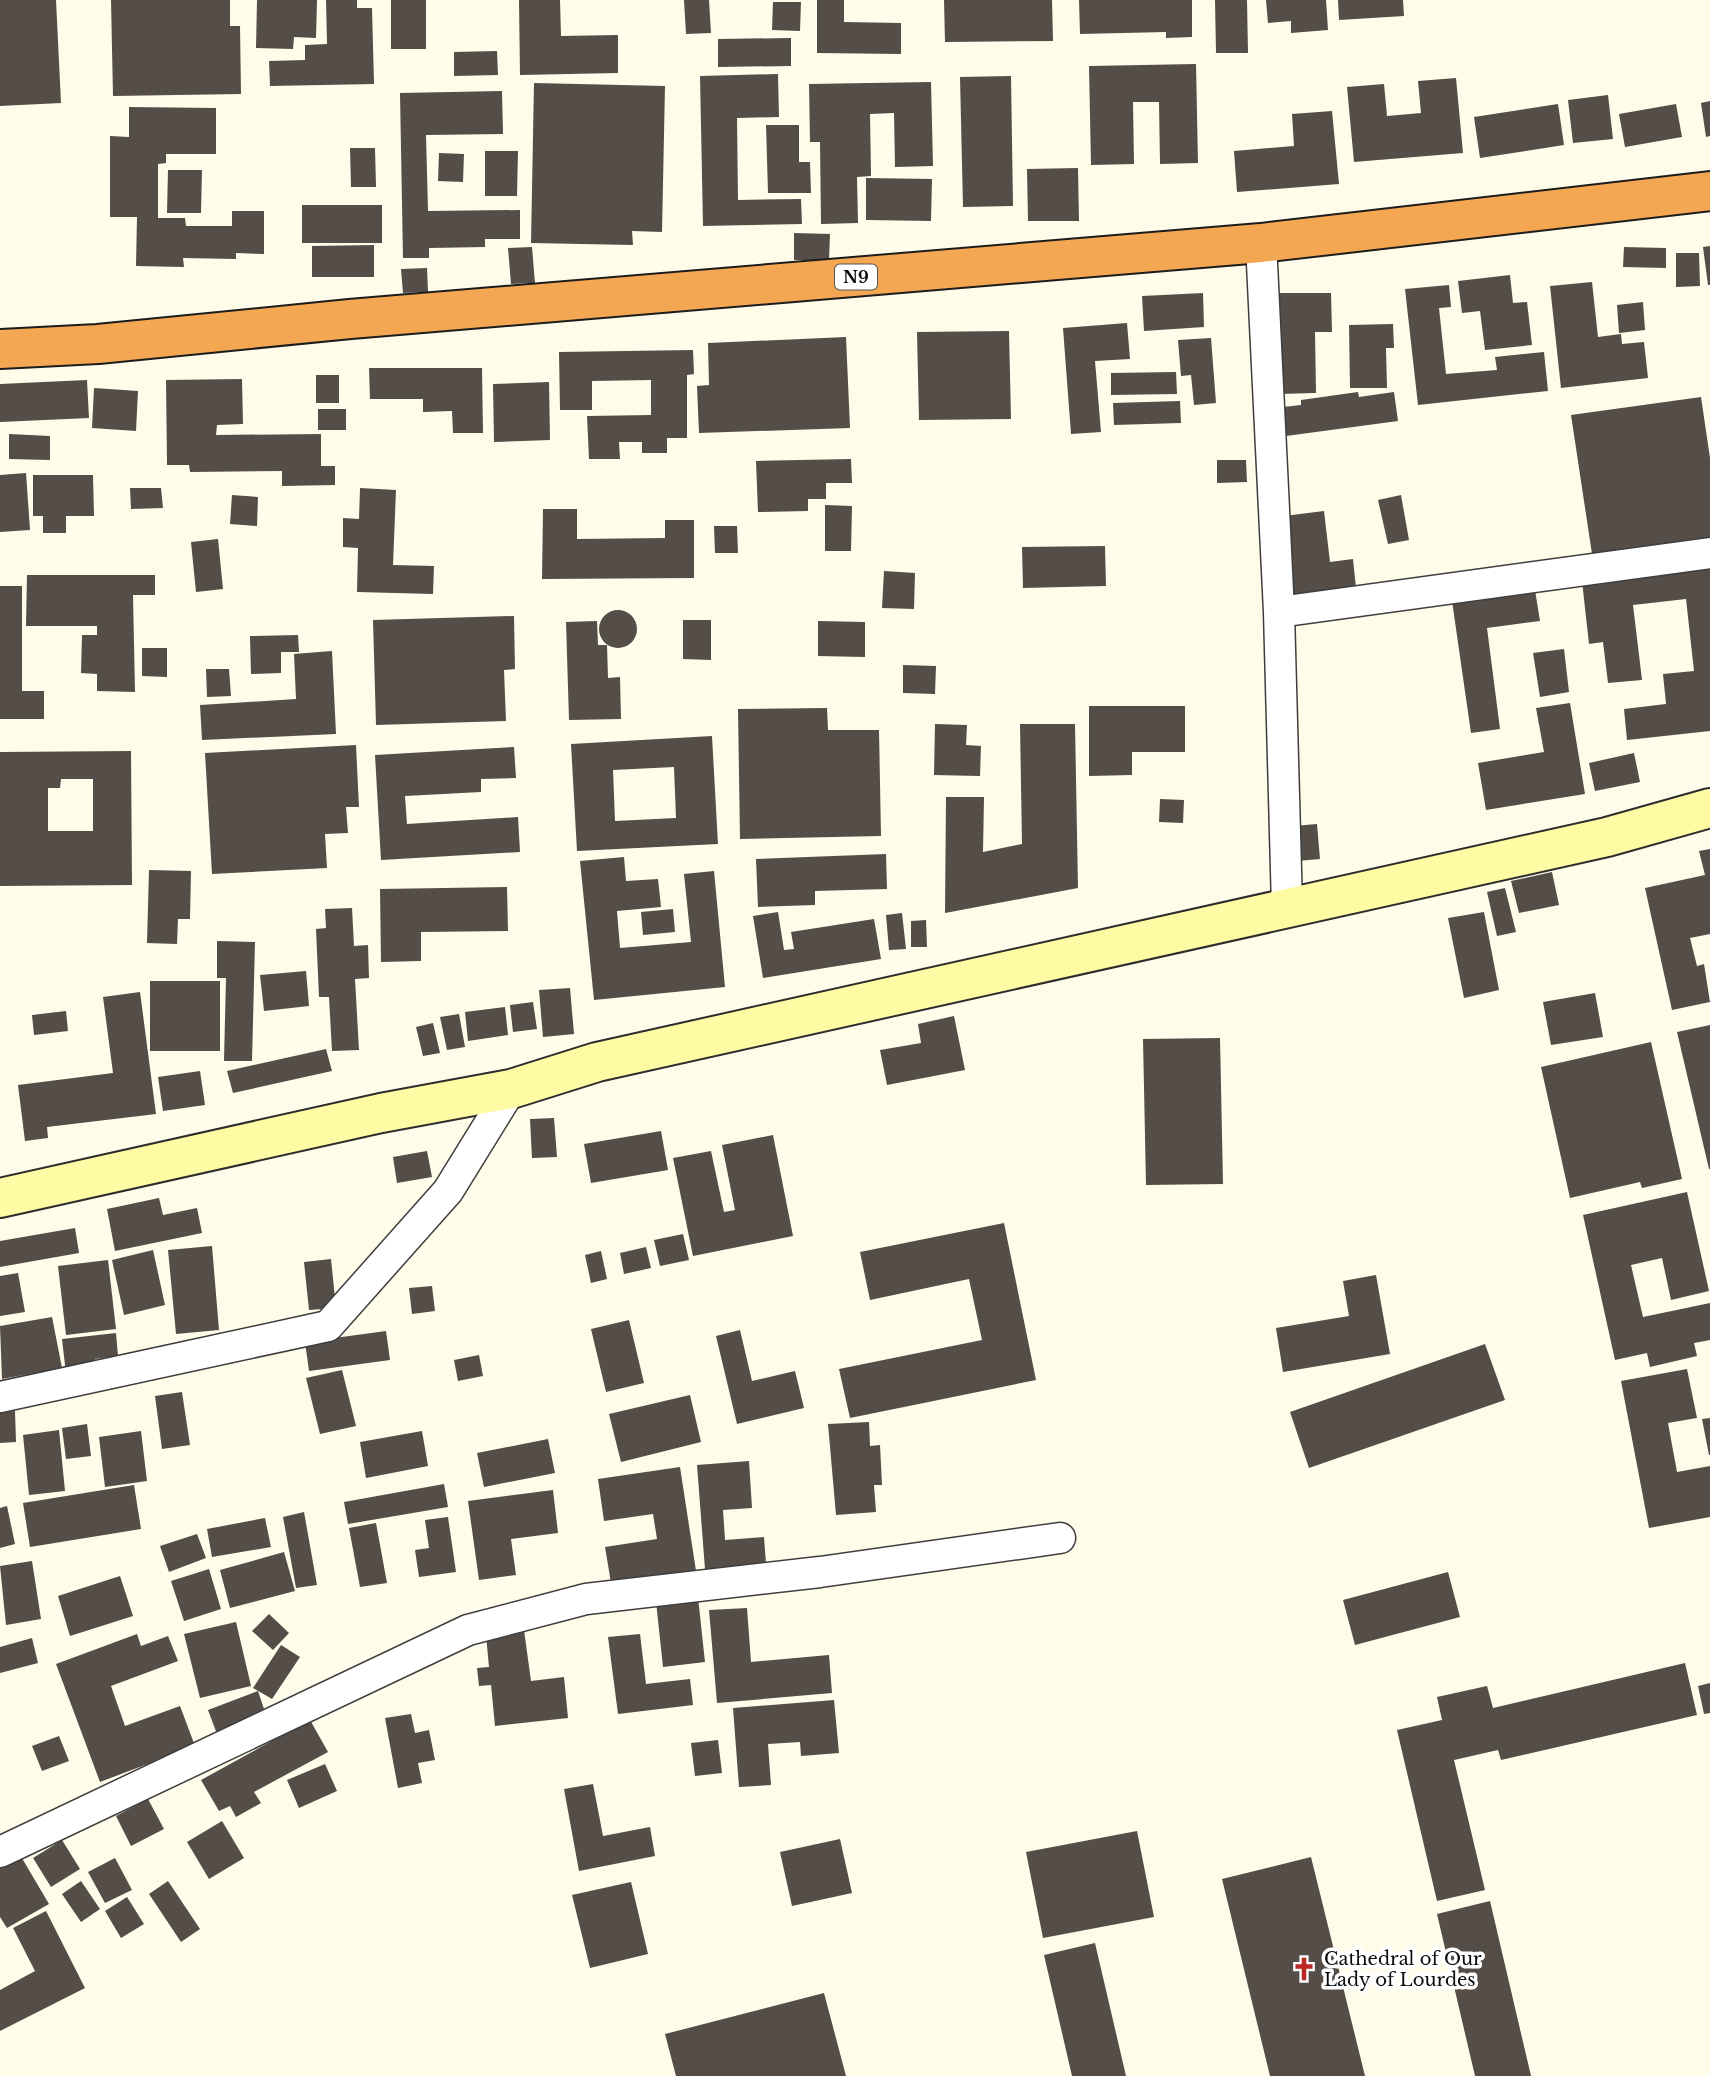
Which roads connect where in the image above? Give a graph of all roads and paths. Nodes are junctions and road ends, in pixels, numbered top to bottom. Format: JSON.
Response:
{"nodes":[{"id":1,"x":1710,"y":191,"type":"edge"},
{"id":2,"x":1261,"y":243,"type":"junction"},
{"id":3,"x":0,"y":349,"type":"edge"},
{"id":4,"x":1710,"y":553,"type":"edge"},
{"id":5,"x":1279,"y":612,"type":"junction"},
{"id":6,"x":1710,"y":808,"type":"edge"},
{"id":7,"x":1287,"y":906,"type":"junction"},
{"id":8,"x":511,"y":1089,"type":"junction"},
{"id":9,"x":0,"y":1198,"type":"edge"},
{"id":10,"x":0,"y":1397,"type":"edge"},
{"id":11,"x":1060,"y":1538,"type":"dead end"},
{"id":12,"x":0,"y":1852,"type":"edge"}],
"edges":[{"from":1,"to":2,"type":"highway","number":"N9"},
{"from":2,"to":3,"type":"highway","number":"N9"},
{"from":2,"to":5,"type":"street"},
{"from":4,"to":5,"type":"street"},
{"from":5,"to":7,"type":"street"},
{"from":6,"to":7,"type":"street"},
{"from":7,"to":8,"type":"street"},
{"from":8,"to":9,"type":"street"},
{"from":8,"to":10,"type":"street"},
{"from":11,"to":12,"type":"street"}]}
